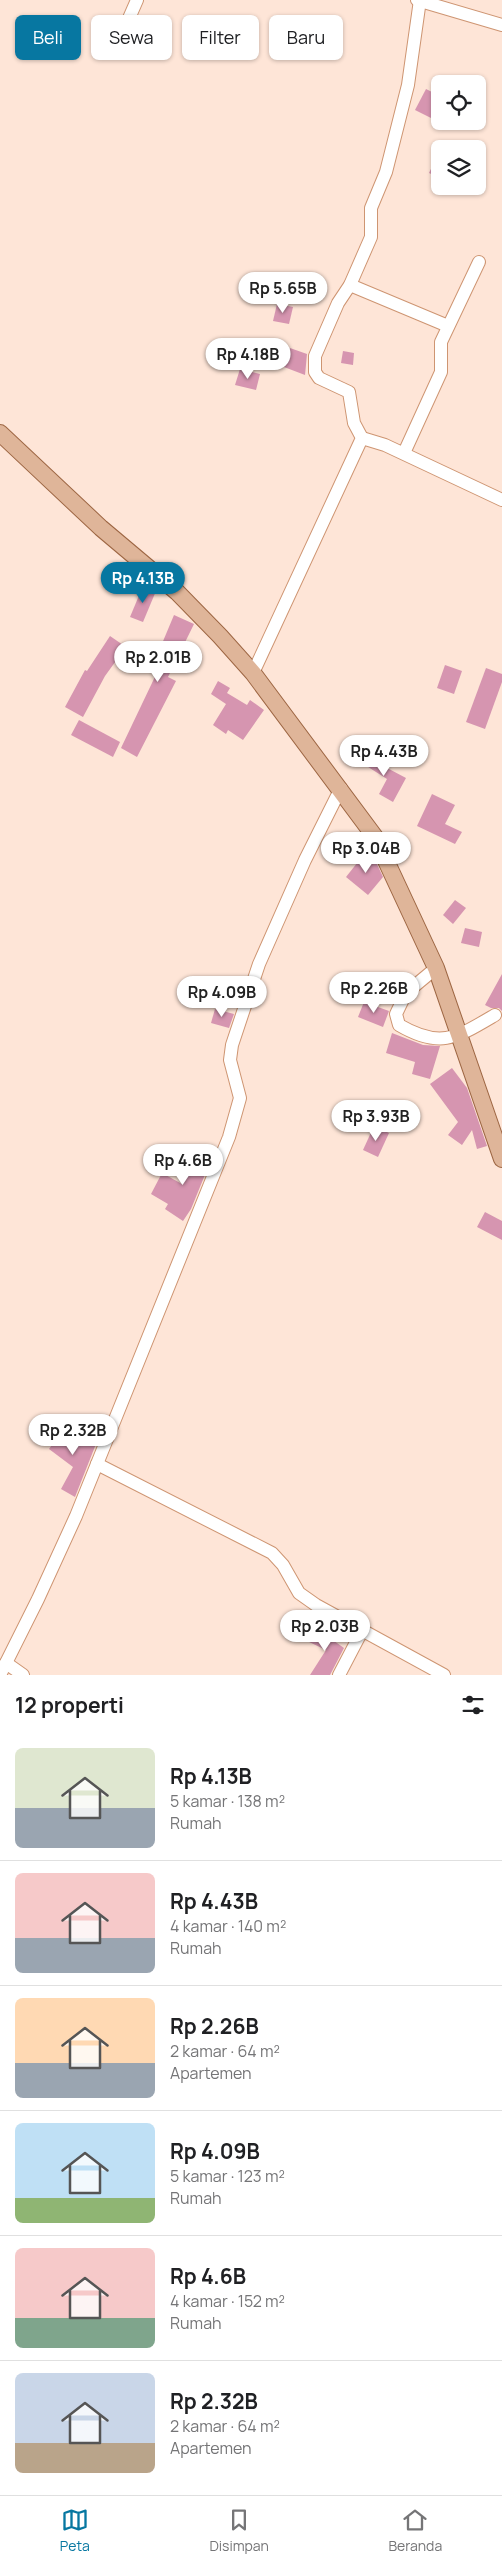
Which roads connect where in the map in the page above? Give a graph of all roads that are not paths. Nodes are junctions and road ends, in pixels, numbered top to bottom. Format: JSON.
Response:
{"nodes":[{"id":1,"x":137,"y":0,"type":"edge"},
{"id":2,"x":419,"y":0,"type":"edge"},
{"id":3,"x":130,"y":15,"type":"edge"},
{"id":4,"x":502,"y":25,"type":"edge"},
{"id":5,"x":479,"y":262,"type":"dead end"},
{"id":6,"x":350,"y":285,"type":"junction"},
{"id":7,"x":448,"y":326,"type":"junction"},
{"id":8,"x":0,"y":433,"type":"edge"},
{"id":9,"x":362,"y":438,"type":"junction"},
{"id":10,"x":404,"y":454,"type":"junction"},
{"id":11,"x":502,"y":500,"type":"edge"},
{"id":12,"x":253,"y":673,"type":"junction"},
{"id":13,"x":341,"y":788,"type":"junction"},
{"id":14,"x":436,"y":968,"type":"junction"},
{"id":15,"x":495,"y":1015,"type":"dead end"},
{"id":16,"x":460,"y":1034,"type":"junction"},
{"id":17,"x":502,"y":1159,"type":"edge"},
{"id":18,"x":98,"y":1464,"type":"junction"},
{"id":19,"x":362,"y":1631,"type":"junction"},
{"id":20,"x":6,"y":1663,"type":"junction"},
{"id":21,"x":0,"y":1675,"type":"edge"},
{"id":22,"x":23,"y":1675,"type":"edge"},
{"id":23,"x":340,"y":1675,"type":"edge"},
{"id":24,"x":444,"y":1675,"type":"edge"}],
"edges":[{"from":1,"to":3,"type":"street"},
{"from":2,"to":4,"type":"street"},
{"from":2,"to":6,"type":"street"},
{"from":5,"to":7,"type":"street"},
{"from":6,"to":7,"type":"street"},
{"from":6,"to":9,"type":"street"},
{"from":7,"to":10,"type":"street"},
{"from":8,"to":12,"type":"main road"},
{"from":9,"to":10,"type":"street"},
{"from":9,"to":12,"type":"street"},
{"from":10,"to":11,"type":"street"},
{"from":12,"to":13,"type":"main road"},
{"from":13,"to":14,"type":"main road"},
{"from":13,"to":18,"type":"street"},
{"from":14,"to":16,"type":"main road"},
{"from":14,"to":16,"type":"street"},
{"from":15,"to":16,"type":"street"},
{"from":16,"to":17,"type":"main road"},
{"from":18,"to":19,"type":"street"},
{"from":18,"to":20,"type":"street"},
{"from":19,"to":23,"type":"street"},
{"from":19,"to":24,"type":"street"},
{"from":20,"to":21,"type":"street"},
{"from":20,"to":22,"type":"street"}]}
